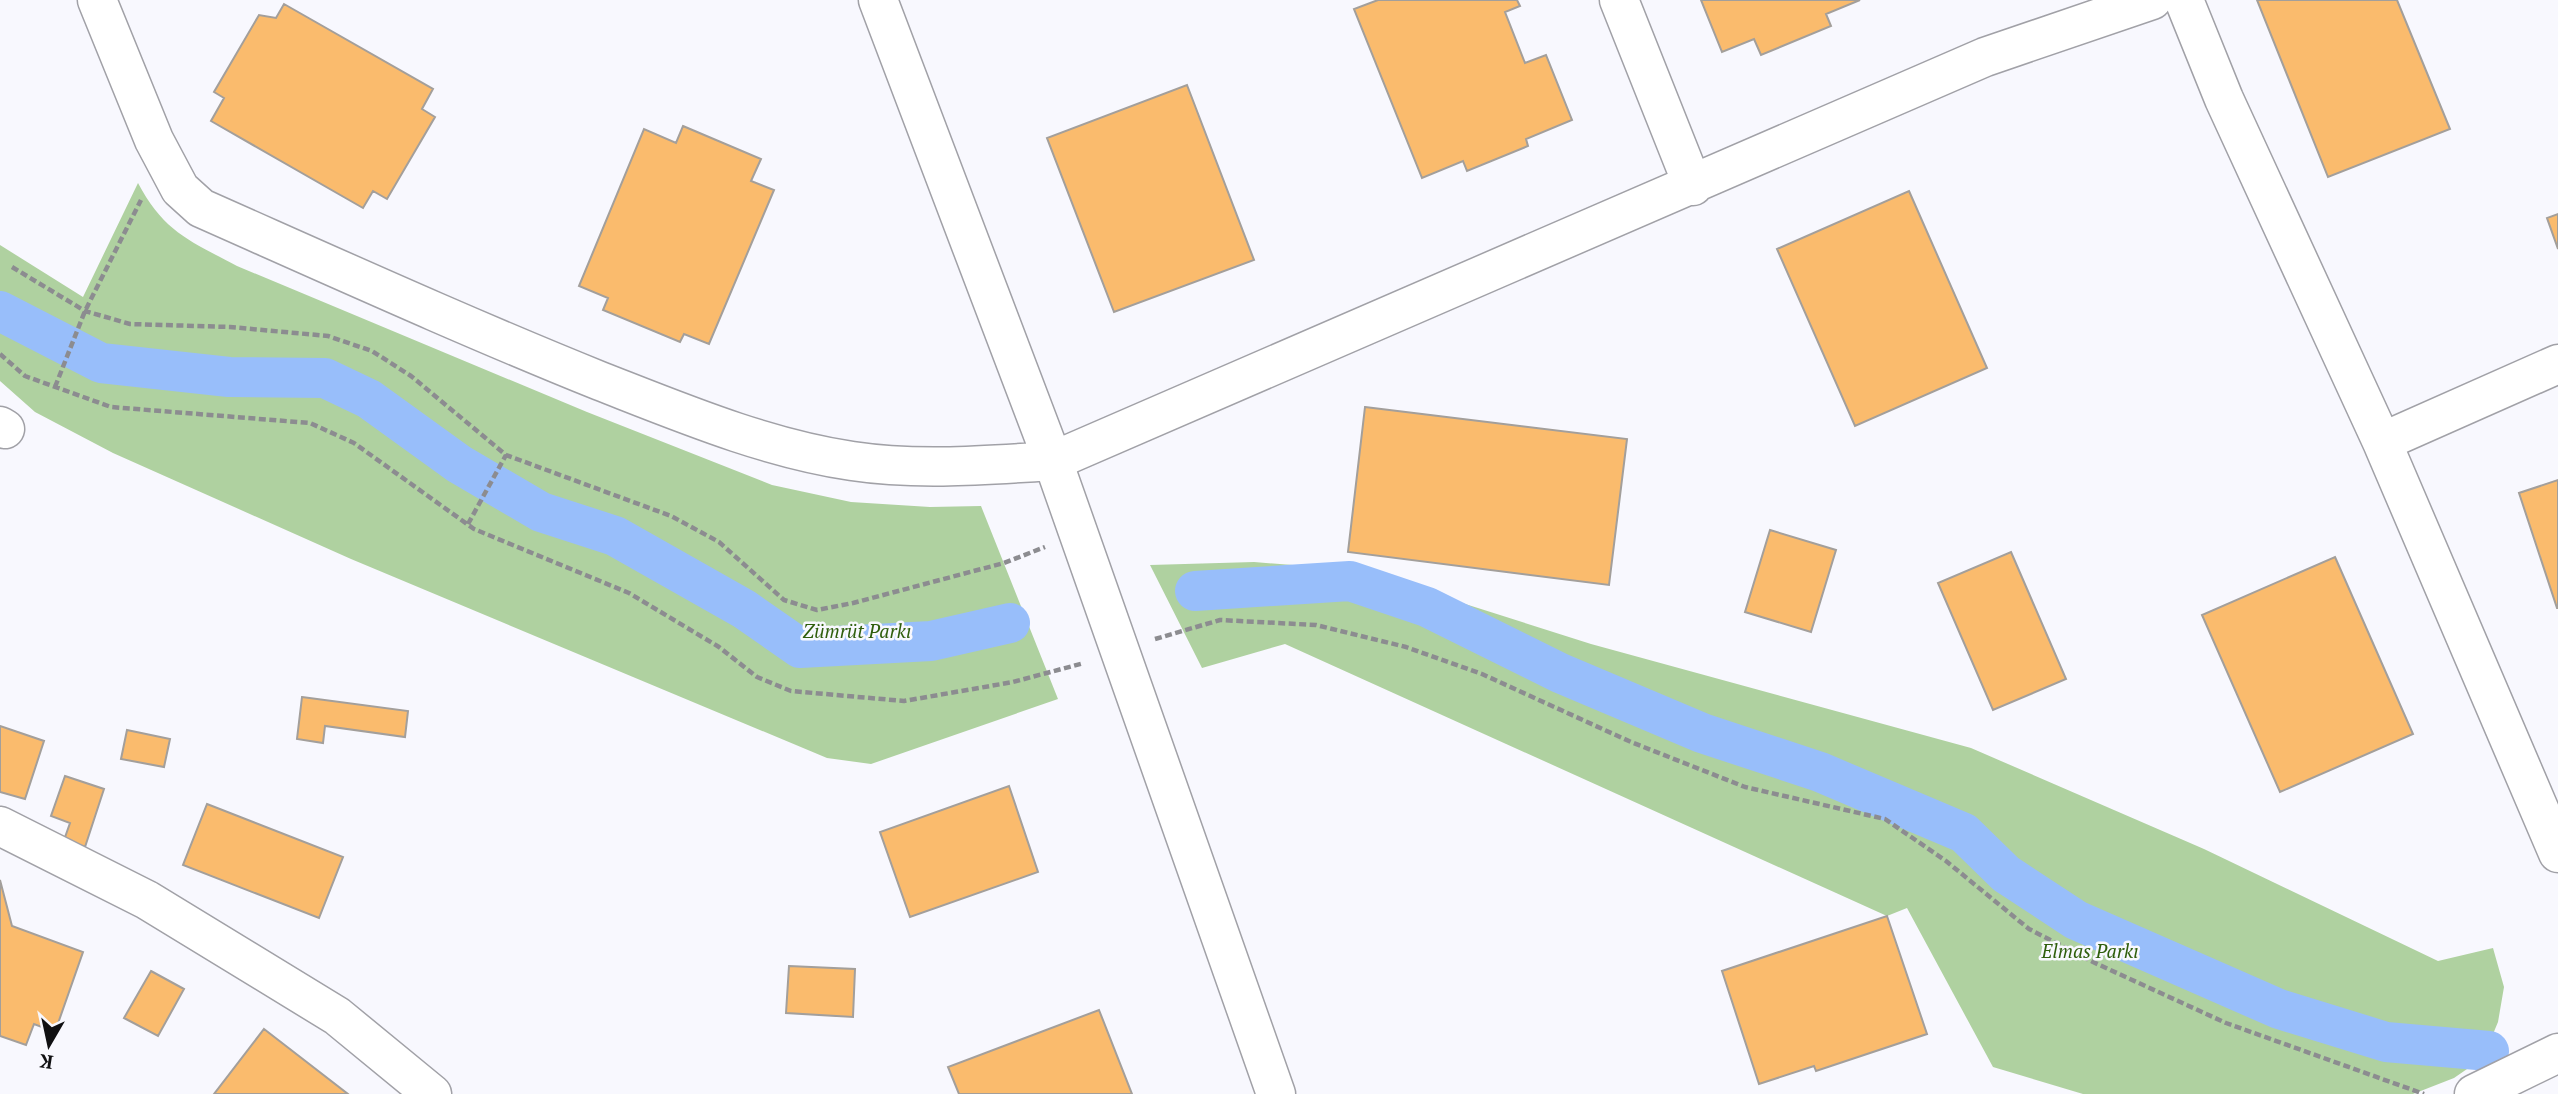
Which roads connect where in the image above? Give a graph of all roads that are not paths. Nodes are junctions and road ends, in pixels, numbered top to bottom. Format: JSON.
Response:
{"nodes":[{"id":1,"x":97,"y":0,"type":"edge"},
{"id":2,"x":878,"y":0,"type":"edge"},
{"id":3,"x":1619,"y":0,"type":"edge"},
{"id":4,"x":2152,"y":0,"type":"edge"},
{"id":5,"x":2184,"y":0,"type":"edge"},
{"id":6,"x":1693,"y":186,"type":"junction"},
{"id":7,"x":2558,"y":364,"type":"edge"},
{"id":8,"x":2382,"y":442,"type":"junction"},
{"id":9,"x":1053,"y":461,"type":"junction"},
{"id":10,"x":0,"y":826,"type":"edge"},
{"id":11,"x":2558,"y":852,"type":"edge"},
{"id":12,"x":2558,"y":1053,"type":"edge"},
{"id":13,"x":432,"y":1094,"type":"edge"},
{"id":14,"x":1276,"y":1094,"type":"edge"},
{"id":15,"x":2474,"y":1094,"type":"edge"}],
"edges":[{"from":1,"to":9,"type":"street"},
{"from":2,"to":9,"type":"street"},
{"from":3,"to":6,"type":"street"},
{"from":4,"to":6,"type":"street"},
{"from":5,"to":8,"type":"street"},
{"from":6,"to":9,"type":"street"},
{"from":7,"to":8,"type":"street"},
{"from":8,"to":11,"type":"street"},
{"from":9,"to":14,"type":"street"},
{"from":10,"to":13,"type":"street"},
{"from":12,"to":15,"type":"street"}]}
